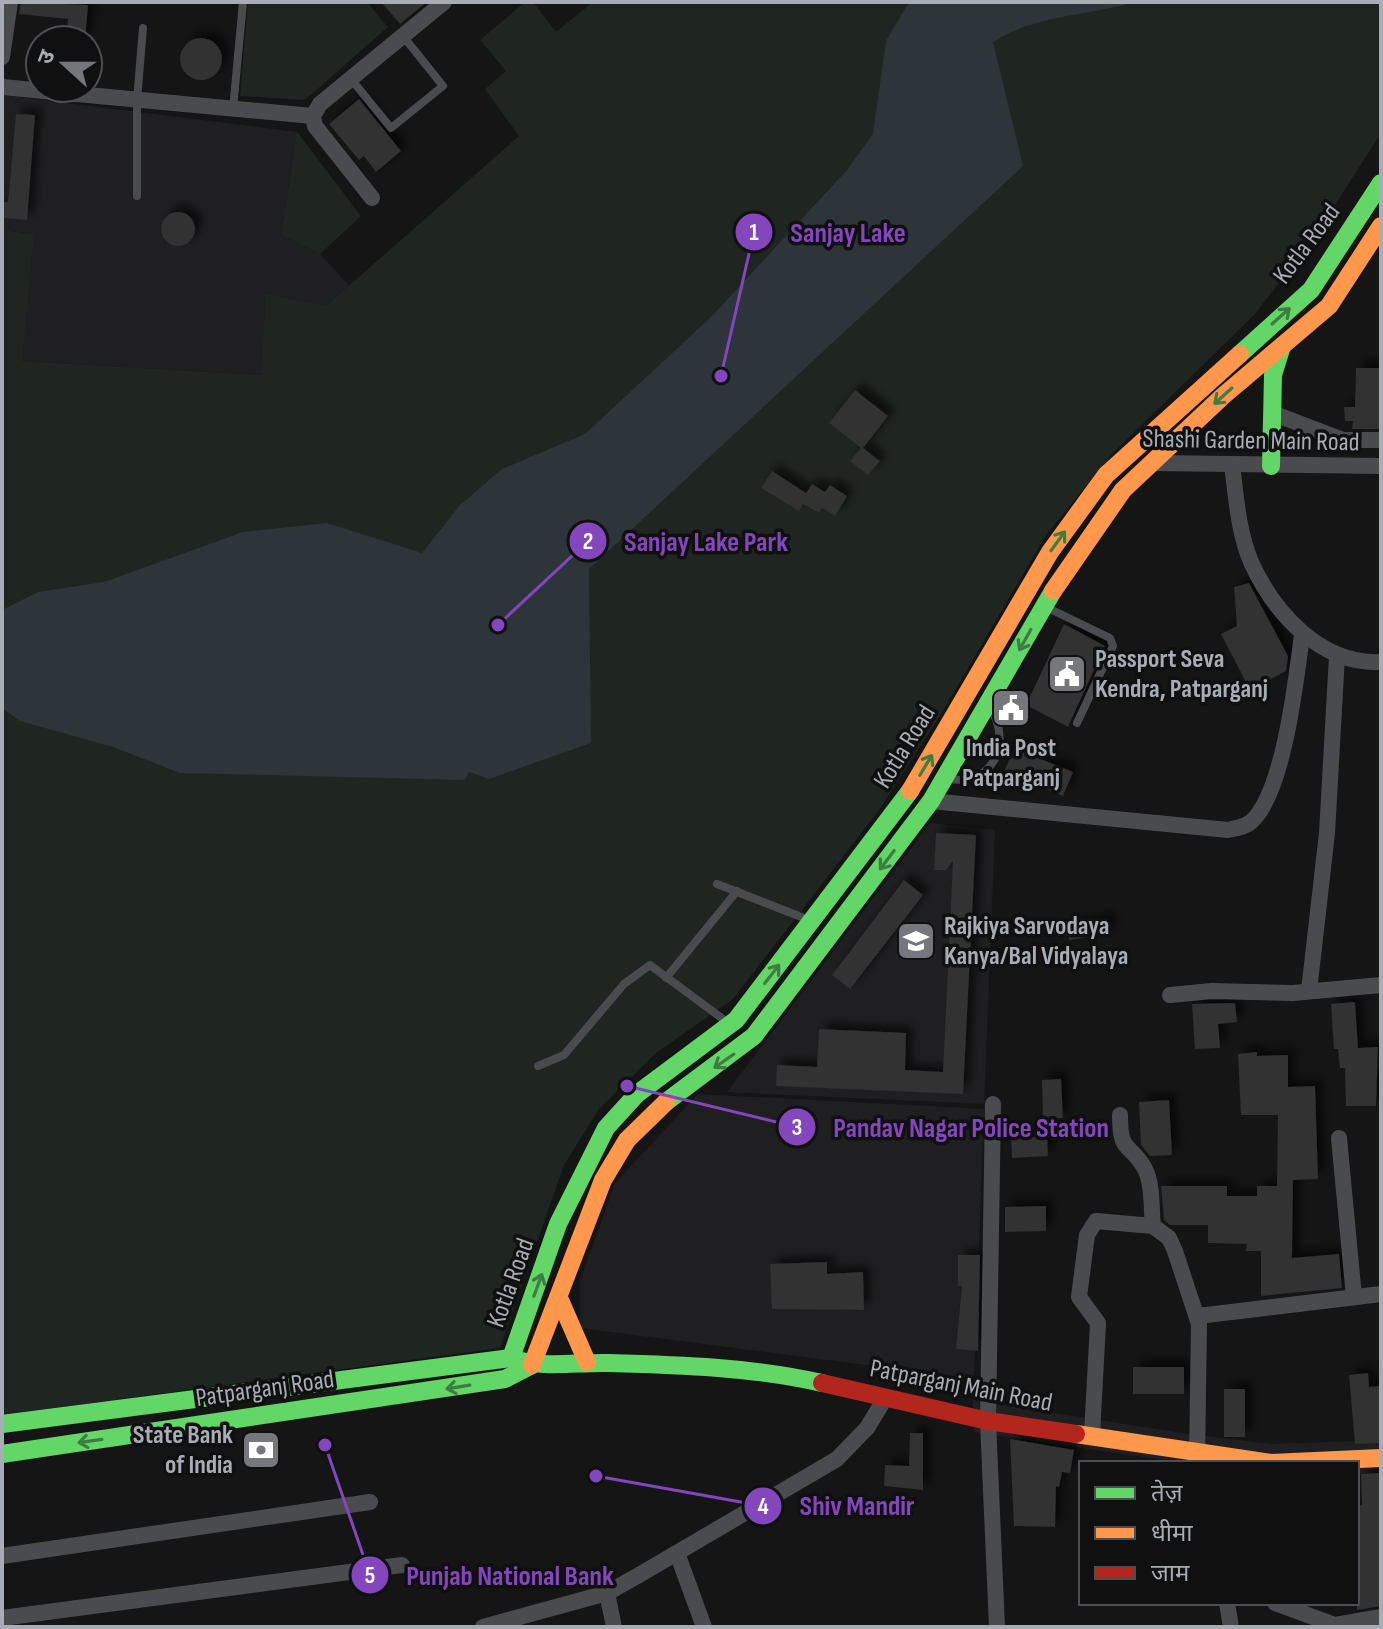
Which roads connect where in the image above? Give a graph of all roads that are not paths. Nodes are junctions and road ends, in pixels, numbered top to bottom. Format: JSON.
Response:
{"nodes":[{"id":1,"x":10,"y":2,"type":"edge"},
{"id":2,"x":243,"y":2,"type":"edge"},
{"id":3,"x":444,"y":2,"type":"edge"},
{"id":4,"x":143,"y":28,"type":"dead end"},
{"id":5,"x":403,"y":36,"type":"junction"},
{"id":6,"x":2,"y":57,"type":"edge"},
{"id":7,"x":351,"y":79,"type":"junction"},
{"id":8,"x":2,"y":87,"type":"edge"},
{"id":9,"x":137,"y":100,"type":"junction"},
{"id":10,"x":233,"y":109,"type":"junction"},
{"id":11,"x":313,"y":116,"type":"junction"},
{"id":12,"x":1381,"y":183,"type":"edge"},
{"id":13,"x":137,"y":196,"type":"dead end"},
{"id":14,"x":372,"y":198,"type":"dead end"},
{"id":15,"x":1381,"y":226,"type":"edge"},
{"id":16,"x":1282,"y":346,"type":"junction"},
{"id":17,"x":1272,"y":413,"type":"junction"},
{"id":18,"x":1381,"y":440,"type":"edge"},
{"id":19,"x":1120,"y":463,"type":"junction"},
{"id":20,"x":1152,"y":463,"type":"junction"},
{"id":21,"x":1232,"y":464,"type":"junction"},
{"id":22,"x":1271,"y":466,"type":"junction"},
{"id":23,"x":1381,"y":466,"type":"edge"},
{"id":24,"x":1044,"y":606,"type":"junction"},
{"id":25,"x":1302,"y":635,"type":"junction"},
{"id":26,"x":1337,"y":656,"type":"junction"},
{"id":27,"x":1381,"y":662,"type":"edge"},
{"id":28,"x":988,"y":705,"type":"junction"},
{"id":29,"x":1077,"y":723,"type":"dead end"},
{"id":30,"x":945,"y":779,"type":"junction"},
{"id":31,"x":931,"y":801,"type":"junction"},
{"id":32,"x":717,"y":884,"type":"dead end"},
{"id":33,"x":737,"y":891,"type":"junction"},
{"id":34,"x":812,"y":922,"type":"junction"},
{"id":35,"x":666,"y":978,"type":"junction"},
{"id":36,"x":1381,"y":985,"type":"edge"},
{"id":37,"x":1309,"y":991,"type":"junction"},
{"id":38,"x":1170,"y":995,"type":"dead end"},
{"id":39,"x":731,"y":1025,"type":"junction"},
{"id":40,"x":538,"y":1066,"type":"dead end"},
{"id":41,"x":993,"y":1104,"type":"dead end"},
{"id":42,"x":1120,"y":1115,"type":"dead end"},
{"id":43,"x":1339,"y":1138,"type":"dead end"},
{"id":44,"x":1153,"y":1226,"type":"junction"},
{"id":45,"x":1381,"y":1294,"type":"edge"},
{"id":46,"x":1354,"y":1297,"type":"junction"},
{"id":47,"x":560,"y":1300,"type":"junction"},
{"id":48,"x":1198,"y":1316,"type":"junction"},
{"id":49,"x":511,"y":1358,"type":"junction"},
{"id":50,"x":587,"y":1362,"type":"junction"},
{"id":51,"x":532,"y":1365,"type":"junction"},
{"id":52,"x":884,"y":1400,"type":"junction"},
{"id":53,"x":988,"y":1421,"type":"junction"},
{"id":54,"x":2,"y":1424,"type":"edge"},
{"id":55,"x":1092,"y":1435,"type":"junction"},
{"id":56,"x":2,"y":1454,"type":"edge"},
{"id":57,"x":1196,"y":1457,"type":"edge"},
{"id":58,"x":1381,"y":1458,"type":"edge"},
{"id":59,"x":1246,"y":1461,"type":"edge"},
{"id":60,"x":1315,"y":1461,"type":"edge"},
{"id":61,"x":370,"y":1502,"type":"dead end"},
{"id":62,"x":677,"y":1553,"type":"junction"},
{"id":63,"x":2,"y":1556,"type":"edge"},
{"id":64,"x":402,"y":1565,"type":"dead end"},
{"id":65,"x":607,"y":1593,"type":"junction"},
{"id":66,"x":1227,"y":1605,"type":"edge"},
{"id":67,"x":1280,"y":1605,"type":"edge"},
{"id":68,"x":1381,"y":1617,"type":"edge"},
{"id":69,"x":2,"y":1618,"type":"edge"},
{"id":70,"x":1328,"y":1626,"type":"edge"},
{"id":71,"x":483,"y":1627,"type":"edge"},
{"id":72,"x":614,"y":1627,"type":"edge"},
{"id":73,"x":704,"y":1627,"type":"edge"},
{"id":74,"x":997,"y":1627,"type":"edge"},
{"id":75,"x":1231,"y":1627,"type":"edge"}],
"edges":[{"from":1,"to":6,"type":"street"},
{"from":2,"to":10,"type":"lane"},
{"from":3,"to":5,"type":"street"},
{"from":4,"to":9,"type":"lane"},
{"from":5,"to":7,"type":"street"},
{"from":5,"to":7,"type":"lane"},
{"from":7,"to":11,"type":"street"},
{"from":8,"to":9,"type":"street"},
{"from":9,"to":10,"type":"street"},
{"from":9,"to":13,"type":"lane"},
{"from":10,"to":11,"type":"street"},
{"from":11,"to":14,"type":"street"},
{"from":19,"to":12,"type":"main road","name":"Kotla Road","one_way":true},
{"from":15,"to":16,"type":"main road","name":"Kotla Road"},
{"from":16,"to":17,"type":"main road"},
{"from":16,"to":20,"type":"main road","name":"Kotla Road","one_way":true},
{"from":17,"to":18,"type":"street"},
{"from":17,"to":22,"type":"main road"},
{"from":19,"to":20,"type":"street","name":"Shashi Garden Main Road"},
{"from":34,"to":19,"type":"main road","name":"Kotla Road","one_way":true},
{"from":20,"to":21,"type":"street","name":"Shashi Garden Main Road"},
{"from":20,"to":24,"type":"main road","name":"Kotla Road"},
{"from":21,"to":22,"type":"street","name":"Shashi Garden Main Road"},
{"from":21,"to":25,"type":"street"},
{"from":22,"to":23,"type":"street","name":"Shashi Garden Main Road"},
{"from":24,"to":28,"type":"main road","name":"Kotla Road","one_way":true},
{"from":24,"to":29,"type":"lane"},
{"from":25,"to":26,"type":"street"},
{"from":25,"to":31,"type":"street"},
{"from":26,"to":27,"type":"street"},
{"from":26,"to":37,"type":"street"},
{"from":28,"to":30,"type":"main road","name":"Kotla Road"},
{"from":28,"to":30,"type":"lane"},
{"from":30,"to":31,"type":"main road","name":"Kotla Road"},
{"from":31,"to":47,"type":"main road","name":"Kotla Road","one_way":true},
{"from":32,"to":33,"type":"lane"},
{"from":33,"to":34,"type":"lane"},
{"from":33,"to":35,"type":"lane"},
{"from":39,"to":34,"type":"main road","name":"Kotla Road","one_way":true},
{"from":35,"to":39,"type":"lane"},
{"from":35,"to":40,"type":"lane"},
{"from":36,"to":37,"type":"street"},
{"from":37,"to":38,"type":"street"},
{"from":49,"to":39,"type":"main road","name":"Kotla Road","one_way":true},
{"from":41,"to":53,"type":"street"},
{"from":42,"to":44,"type":"street"},
{"from":43,"to":46,"type":"street"},
{"from":44,"to":48,"type":"street"},
{"from":44,"to":55,"type":"street"},
{"from":45,"to":46,"type":"street"},
{"from":46,"to":48,"type":"street"},
{"from":47,"to":50,"type":"main road"},
{"from":47,"to":51,"type":"main road","name":"Kotla Road"},
{"from":48,"to":57,"type":"street"},
{"from":49,"to":51,"type":"main road"},
{"from":49,"to":54,"type":"main road","name":"Patparganj Road"},
{"from":50,"to":51,"type":"main road","name":"Patparganj Main Road"},
{"from":50,"to":52,"type":"main road","name":"Patparganj Main Road"},
{"from":51,"to":56,"type":"main road","name":"Patparganj Road","one_way":true},
{"from":52,"to":53,"type":"main road","name":"Patparganj Main Road"},
{"from":52,"to":62,"type":"street"},
{"from":53,"to":55,"type":"main road","name":"Patparganj Main Road"},
{"from":53,"to":74,"type":"street"},
{"from":55,"to":57,"type":"main road","name":"Patparganj Main Road"},
{"from":57,"to":59,"type":"main road","name":"Patparganj Main Road"},
{"from":58,"to":60,"type":"main road","name":"Patparganj Main Road"},
{"from":61,"to":63,"type":"street"},
{"from":62,"to":65,"type":"street"},
{"from":62,"to":73,"type":"street"},
{"from":64,"to":69,"type":"street"},
{"from":65,"to":71,"type":"street"},
{"from":65,"to":72,"type":"street"},
{"from":66,"to":75,"type":"street"},
{"from":67,"to":70,"type":"street"},
{"from":68,"to":70,"type":"street"}]}
